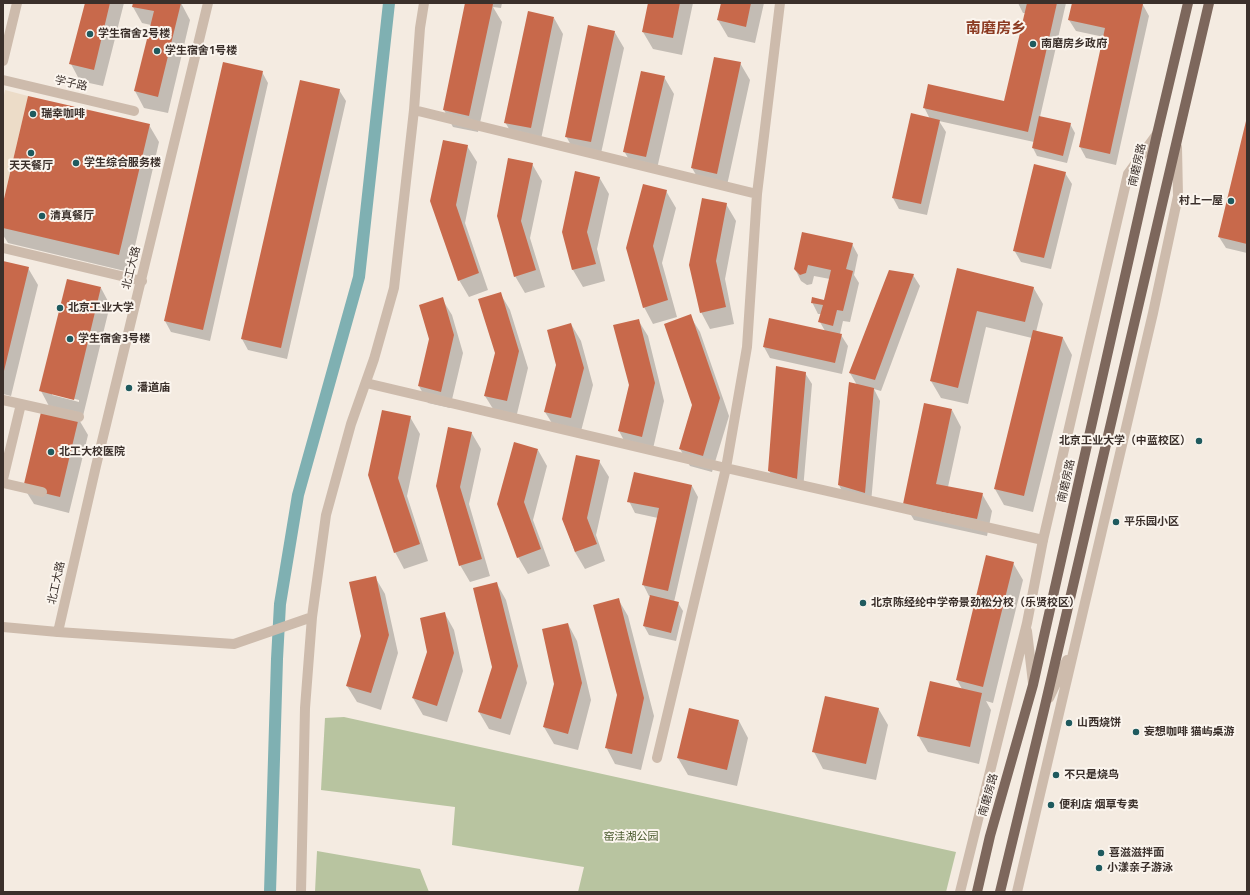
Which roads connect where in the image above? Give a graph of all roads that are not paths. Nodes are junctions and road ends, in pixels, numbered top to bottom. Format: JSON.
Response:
{"nodes":[{"id":1,"x":17,"y":3,"type":"edge"},
{"id":2,"x":208,"y":3,"type":"edge"},
{"id":3,"x":424,"y":3,"type":"edge"},
{"id":4,"x":780,"y":3,"type":"edge"},
{"id":5,"x":1188,"y":3,"type":"edge"},
{"id":6,"x":1209,"y":3,"type":"edge"},
{"id":7,"x":3,"y":61,"type":"edge"},
{"id":8,"x":3,"y":80,"type":"edge"},
{"id":9,"x":414,"y":110,"type":"junction"},
{"id":10,"x":134,"y":111,"type":"dead end"},
{"id":11,"x":1157,"y":134,"type":"junction"},
{"id":12,"x":1177,"y":141,"type":"junction"},
{"id":13,"x":757,"y":194,"type":"junction"},
{"id":14,"x":3,"y":248,"type":"edge"},
{"id":15,"x":142,"y":281,"type":"junction"},
{"id":16,"x":366,"y":383,"type":"junction"},
{"id":17,"x":3,"y":400,"type":"edge"},
{"id":18,"x":21,"y":404,"type":"junction"},
{"id":19,"x":79,"y":417,"type":"dead end"},
{"id":20,"x":726,"y":468,"type":"junction"},
{"id":21,"x":3,"y":479,"type":"edge"},
{"id":22,"x":3,"y":483,"type":"edge"},
{"id":23,"x":42,"y":492,"type":"dead end"},
{"id":24,"x":1043,"y":540,"type":"junction"},
{"id":25,"x":312,"y":617,"type":"junction"},
{"id":26,"x":1026,"y":623,"type":"junction"},
{"id":27,"x":3,"y":627,"type":"edge"},
{"id":28,"x":58,"y":632,"type":"junction"},
{"id":29,"x":1076,"y":638,"type":"junction"},
{"id":30,"x":1033,"y":685,"type":"junction"},
{"id":31,"x":1044,"y":710,"type":"junction"},
{"id":32,"x":657,"y":758,"type":"dead end"},
{"id":33,"x":301,"y":892,"type":"edge"},
{"id":34,"x":960,"y":892,"type":"edge"},
{"id":35,"x":977,"y":892,"type":"edge"},
{"id":36,"x":1000,"y":892,"type":"edge"},
{"id":37,"x":1017,"y":892,"type":"edge"}],
"edges":[{"from":1,"to":7,"type":"street"},
{"from":2,"to":15,"type":"street","name":"北工大路"},
{"from":3,"to":9,"type":"street"},
{"from":4,"to":13,"type":"street"},
{"from":5,"to":11,"type":"main road","name":"南磨房路"},
{"from":6,"to":12,"type":"main road"},
{"from":8,"to":10,"type":"street","name":"学子路"},
{"from":9,"to":13,"type":"street"},
{"from":9,"to":16,"type":"street"},
{"from":11,"to":24,"type":"street"},
{"from":11,"to":30,"type":"main road","name":"南磨房路"},
{"from":12,"to":29,"type":"street"},
{"from":12,"to":31,"type":"main road"},
{"from":13,"to":20,"type":"street"},
{"from":14,"to":15,"type":"street"},
{"from":15,"to":28,"type":"street","name":"北工大路"},
{"from":16,"to":20,"type":"street"},
{"from":16,"to":25,"type":"street"},
{"from":17,"to":18,"type":"street"},
{"from":18,"to":19,"type":"street"},
{"from":18,"to":21,"type":"street"},
{"from":20,"to":24,"type":"street"},
{"from":20,"to":32,"type":"street"},
{"from":22,"to":23,"type":"street"},
{"from":24,"to":26,"type":"street"},
{"from":25,"to":28,"type":"street"},
{"from":25,"to":33,"type":"street"},
{"from":26,"to":30,"type":"street"},
{"from":26,"to":34,"type":"street"},
{"from":27,"to":28,"type":"street"},
{"from":29,"to":31,"type":"street"},
{"from":29,"to":37,"type":"street"},
{"from":30,"to":35,"type":"main road","name":"南磨房路"},
{"from":31,"to":36,"type":"main road"}]}
